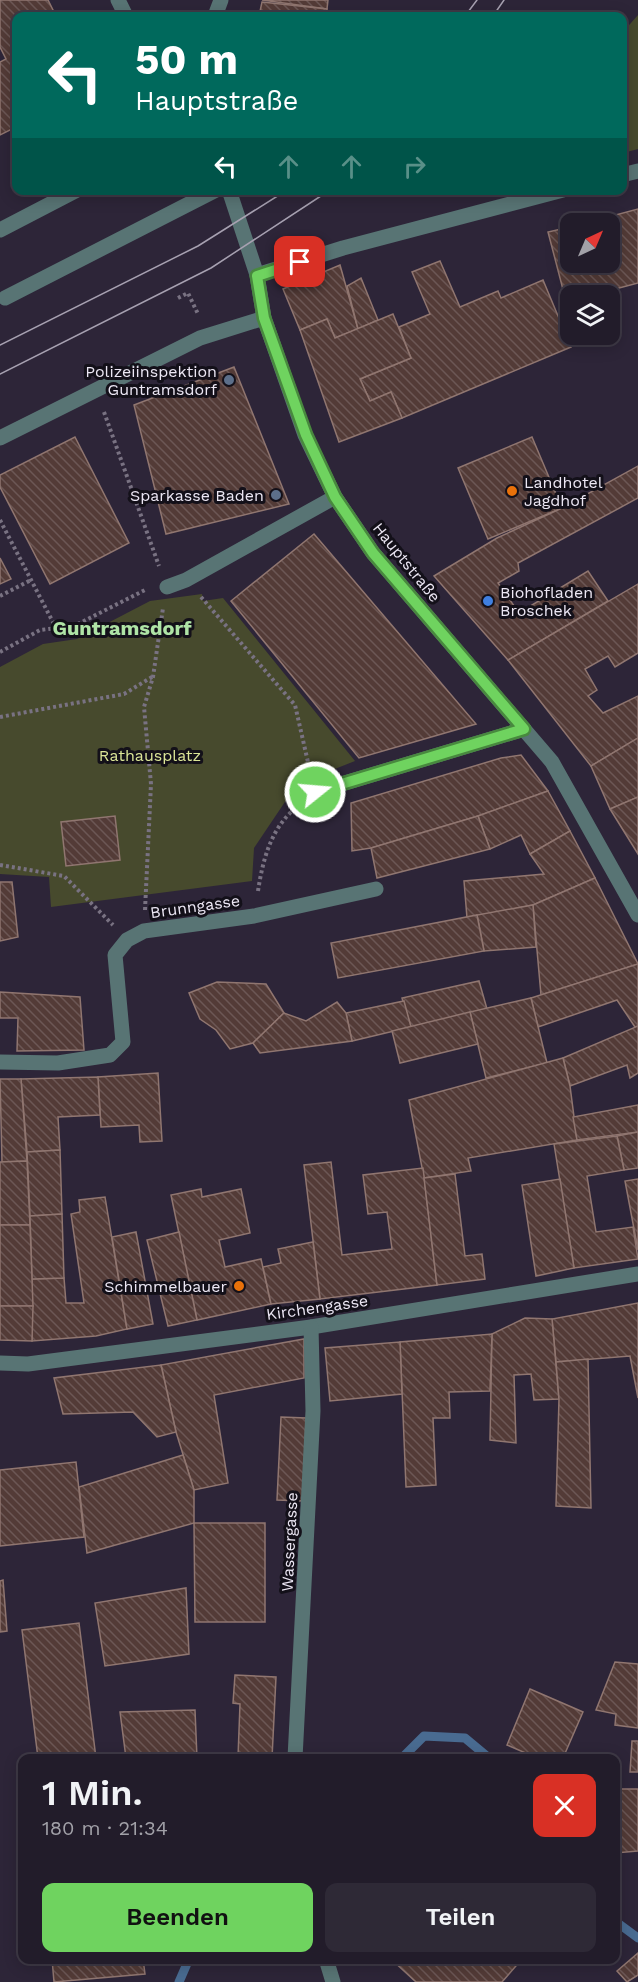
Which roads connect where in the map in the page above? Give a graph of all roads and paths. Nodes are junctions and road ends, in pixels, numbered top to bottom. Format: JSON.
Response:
{"nodes":[{"id":1,"x":67,"y":195,"type":"edge"},
{"id":2,"x":206,"y":195,"type":"edge"},
{"id":3,"x":231,"y":195,"type":"edge"},
{"id":4,"x":544,"y":195,"type":"edge"},
{"id":5,"x":0,"y":230,"type":"edge"},
{"id":6,"x":257,"y":276,"type":"junction"},
{"id":7,"x":5,"y":298,"type":"dead end"},
{"id":8,"x":264,"y":318,"type":"junction"},
{"id":9,"x":96,"y":389,"type":"junction"},
{"id":10,"x":0,"y":438,"type":"edge"},
{"id":11,"x":335,"y":497,"type":"junction"},
{"id":12,"x":0,"y":520,"type":"edge"},
{"id":13,"x":31,"y":580,"type":"junction"},
{"id":14,"x":186,"y":580,"type":"junction"},
{"id":15,"x":166,"y":587,"type":"junction"},
{"id":16,"x":0,"y":596,"type":"edge"},
{"id":17,"x":56,"y":628,"type":"junction"},
{"id":18,"x":0,"y":651,"type":"edge"},
{"id":19,"x":153,"y":677,"type":"junction"},
{"id":20,"x":0,"y":717,"type":"edge"},
{"id":21,"x":524,"y":729,"type":"junction"},
{"id":22,"x":315,"y":792,"type":"junction"},
{"id":23,"x":0,"y":865,"type":"edge"},
{"id":24,"x":376,"y":889,"type":"dead end"},
{"id":25,"x":638,"y":915,"type":"edge"},
{"id":26,"x":254,"y":916,"type":"junction"},
{"id":27,"x":144,"y":931,"type":"junction"},
{"id":28,"x":127,"y":940,"type":"junction"},
{"id":29,"x":0,"y":1062,"type":"edge"},
{"id":30,"x":638,"y":1274,"type":"edge"},
{"id":31,"x":311,"y":1327,"type":"junction"},
{"id":32,"x":0,"y":1363,"type":"edge"},
{"id":33,"x":296,"y":1754,"type":"edge"},
{"id":34,"x":328,"y":1964,"type":"edge"},
{"id":35,"x":333,"y":1982,"type":"edge"}],
"edges":[{"from":1,"to":5,"type":"street"},
{"from":2,"to":7,"type":"street"},
{"from":3,"to":6,"type":"street","name":"Hauptstraße"},
{"from":4,"to":6,"type":"street"},
{"from":6,"to":8,"type":"street","name":"Hauptstraße"},
{"from":8,"to":9,"type":"street"},
{"from":8,"to":11,"type":"street","name":"Hauptstraße"},
{"from":9,"to":10,"type":"street"},
{"from":9,"to":15,"type":"path"},
{"from":11,"to":14,"type":"street"},
{"from":11,"to":21,"type":"street","name":"Hauptstraße"},
{"from":12,"to":13,"type":"path"},
{"from":13,"to":16,"type":"path"},
{"from":13,"to":17,"type":"path"},
{"from":14,"to":15,"type":"street"},
{"from":14,"to":22,"type":"path"},
{"from":15,"to":17,"type":"path"},
{"from":15,"to":19,"type":"path"},
{"from":17,"to":18,"type":"path"},
{"from":19,"to":20,"type":"path"},
{"from":19,"to":27,"type":"path"},
{"from":21,"to":22,"type":"street"},
{"from":21,"to":25,"type":"street","name":"Hauptstraße"},
{"from":22,"to":26,"type":"path"},
{"from":23,"to":28,"type":"path"},
{"from":24,"to":26,"type":"street","name":"Brunngasse"},
{"from":26,"to":27,"type":"street","name":"Brunngasse"},
{"from":27,"to":28,"type":"street","name":"Brunngasse"},
{"from":28,"to":29,"type":"street"},
{"from":30,"to":31,"type":"street","name":"Kirchengasse"},
{"from":31,"to":32,"type":"street","name":"Kirchengasse"},
{"from":31,"to":33,"type":"street","name":"Wassergasse"},
{"from":34,"to":35,"type":"street"}]}
